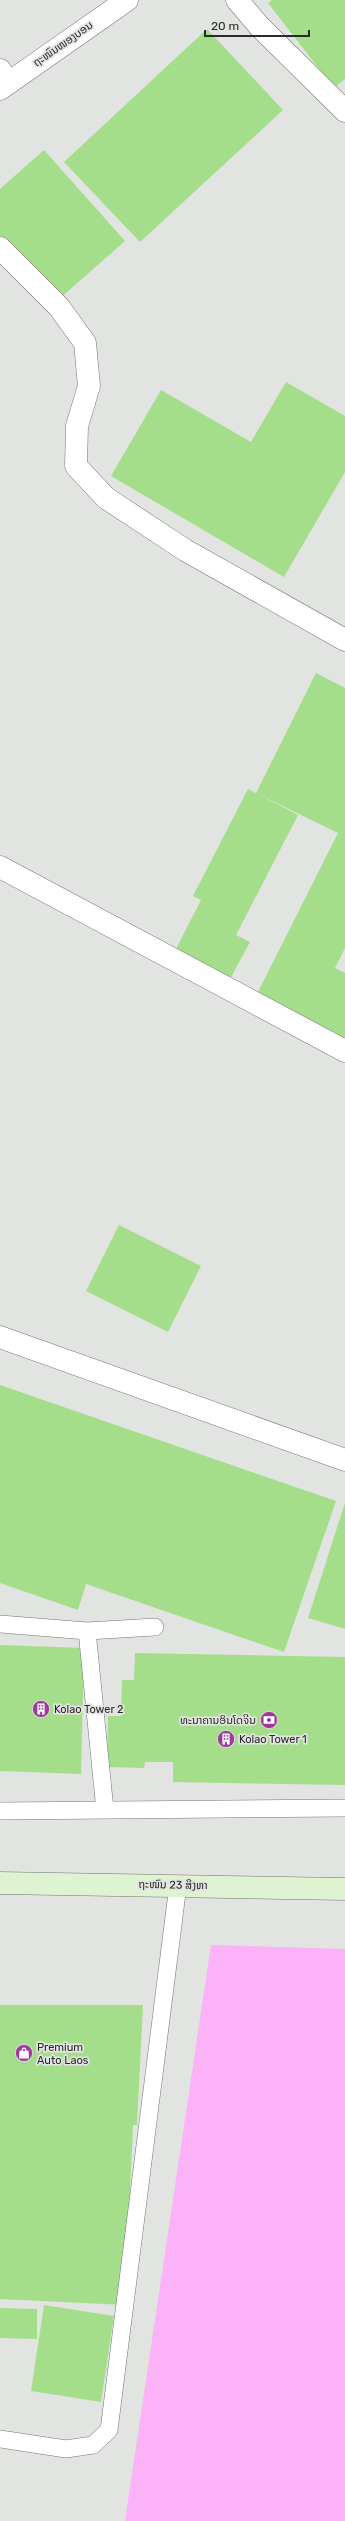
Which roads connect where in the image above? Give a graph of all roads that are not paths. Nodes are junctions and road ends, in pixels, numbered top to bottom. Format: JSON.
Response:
{"nodes":[{"id":1,"x":127,"y":0,"type":"edge"},
{"id":2,"x":237,"y":0,"type":"edge"},
{"id":3,"x":3,"y":81,"type":"edge"},
{"id":4,"x":345,"y":111,"type":"edge"},
{"id":5,"x":0,"y":248,"type":"edge"},
{"id":6,"x":345,"y":640,"type":"edge"},
{"id":7,"x":0,"y":867,"type":"edge"},
{"id":8,"x":345,"y":1051,"type":"edge"},
{"id":9,"x":0,"y":1337,"type":"edge"},
{"id":10,"x":345,"y":1460,"type":"edge"},
{"id":11,"x":0,"y":1624,"type":"edge"},
{"id":12,"x":155,"y":1627,"type":"dead end"},
{"id":13,"x":87,"y":1631,"type":"junction"},
{"id":14,"x":345,"y":1808,"type":"edge"},
{"id":15,"x":105,"y":1810,"type":"junction"},
{"id":16,"x":0,"y":1811,"type":"edge"},
{"id":17,"x":0,"y":1883,"type":"edge"},
{"id":18,"x":178,"y":1885,"type":"junction"},
{"id":19,"x":345,"y":1889,"type":"edge"},
{"id":20,"x":0,"y":2439,"type":"edge"}],
"edges":[{"from":1,"to":3,"type":"street","name":"ຖະໜົນໜອງບອນ"},
{"from":2,"to":4,"type":"street"},
{"from":5,"to":6,"type":"street"},
{"from":7,"to":8,"type":"street"},
{"from":9,"to":10,"type":"street"},
{"from":11,"to":13,"type":"lane"},
{"from":12,"to":13,"type":"lane"},
{"from":13,"to":15,"type":"lane"},
{"from":14,"to":15,"type":"lane"},
{"from":15,"to":16,"type":"lane"},
{"from":17,"to":18,"type":"main road","name":"ຖະໜົນ 23 ສິງຫາ"},
{"from":18,"to":19,"type":"main road","name":"ຖະໜົນ 23 ສິງຫາ"},
{"from":18,"to":20,"type":"lane"}]}
